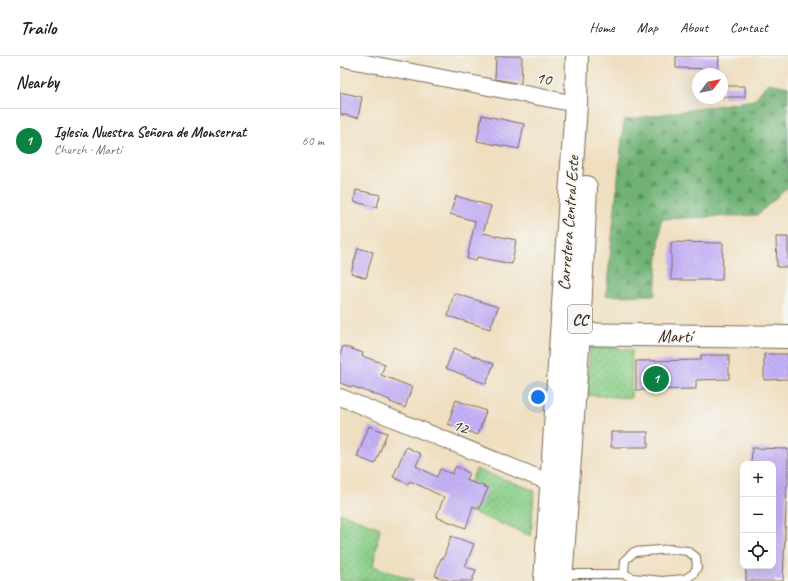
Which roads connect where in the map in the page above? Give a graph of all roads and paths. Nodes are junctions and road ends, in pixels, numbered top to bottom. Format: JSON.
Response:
{"nodes":[{"id":1,"x":577,"y":56,"type":"edge"},
{"id":2,"x":592,"y":56,"type":"edge"},
{"id":3,"x":340,"y":58,"type":"edge"},
{"id":4,"x":576,"y":104,"type":"junction"},
{"id":5,"x":570,"y":334,"type":"junction"},
{"id":6,"x":788,"y":337,"type":"edge"},
{"id":7,"x":340,"y":397,"type":"edge"},
{"id":8,"x":560,"y":486,"type":"junction"},
{"id":9,"x":624,"y":574,"type":"junction"},
{"id":10,"x":553,"y":577,"type":"edge"}],
"edges":[{"from":1,"to":4,"type":"main road","name":"Carretera Central Este","number":"CC"},
{"from":2,"to":5,"type":"main road","name":"Carretera Central Este","number":"CC"},
{"from":3,"to":4,"type":"street","name":"10"},
{"from":4,"to":5,"type":"main road","name":"Carretera Central Este","number":"CC"},
{"from":5,"to":6,"type":"main road","name":"Martí"},
{"from":5,"to":8,"type":"main road","name":"Carretera Central Este","number":"CC"},
{"from":7,"to":8,"type":"street","name":"12"},
{"from":8,"to":10,"type":"main road","name":"Carretera Central Este","number":"CC"},
{"from":9,"to":9,"type":"lane"},
{"from":9,"to":10,"type":"lane"}]}
